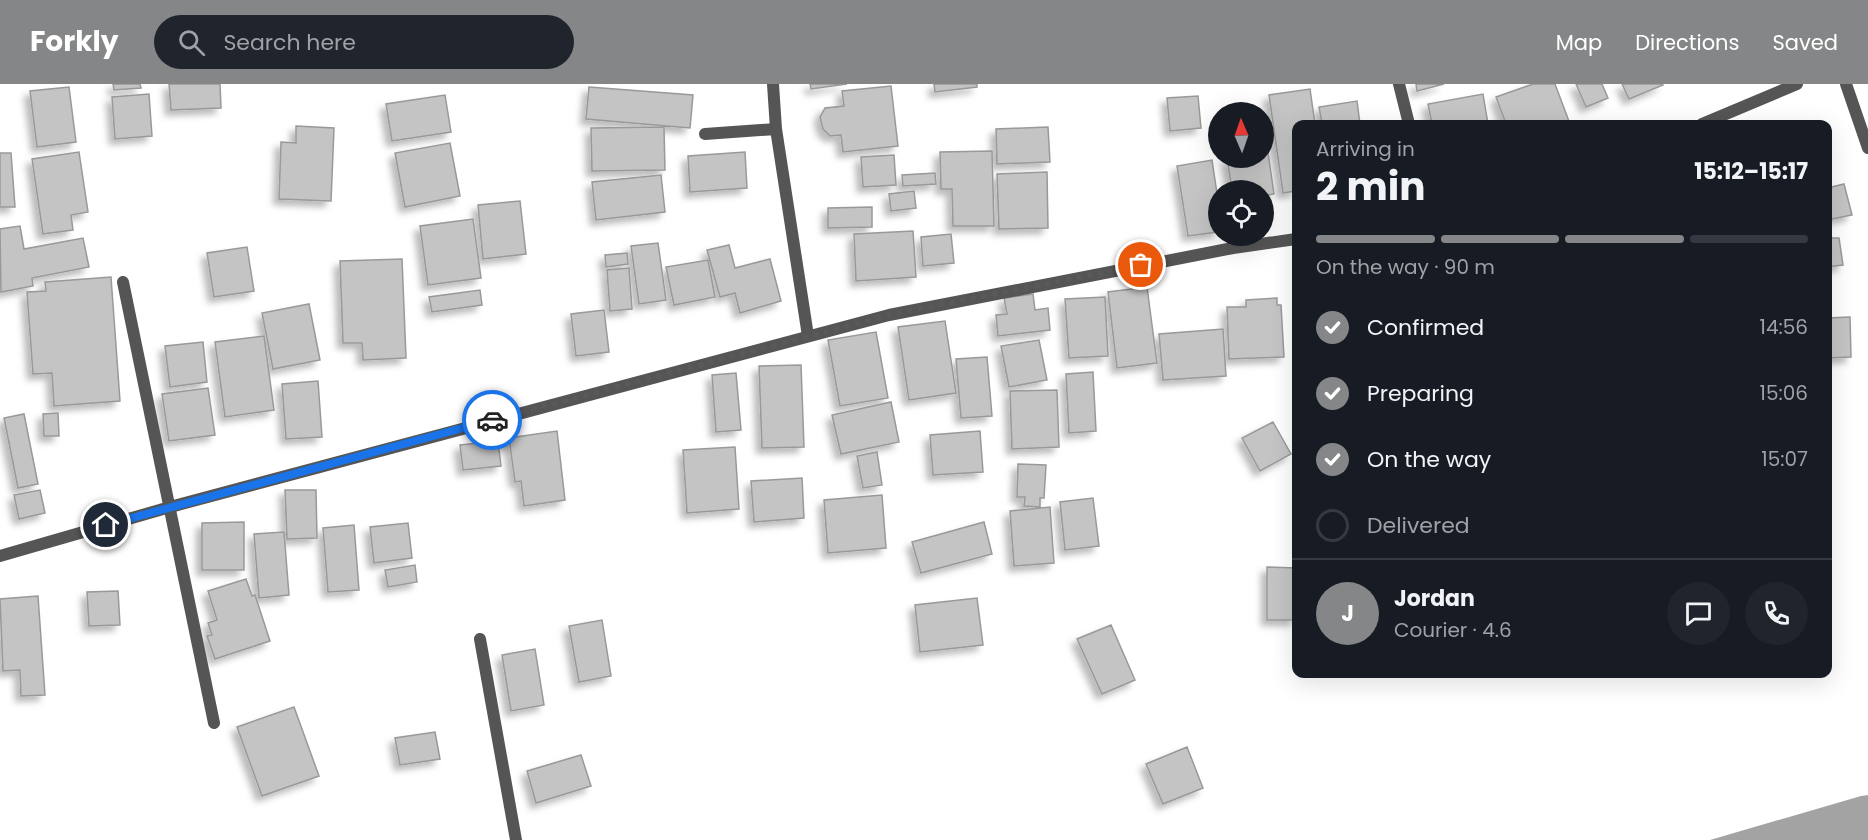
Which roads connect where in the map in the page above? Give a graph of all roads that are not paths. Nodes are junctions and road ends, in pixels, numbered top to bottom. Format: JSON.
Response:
{"nodes":[{"id":1,"x":773,"y":84,"type":"edge"},
{"id":2,"x":1399,"y":84,"type":"edge"},
{"id":3,"x":1797,"y":84,"type":"edge"},
{"id":4,"x":1845,"y":84,"type":"edge"},
{"id":5,"x":1408,"y":120,"type":"edge"},
{"id":6,"x":1712,"y":120,"type":"edge"},
{"id":7,"x":776,"y":129,"type":"junction"},
{"id":8,"x":705,"y":134,"type":"dead end"},
{"id":9,"x":1868,"y":148,"type":"edge"},
{"id":10,"x":1292,"y":240,"type":"edge"},
{"id":11,"x":123,"y":282,"type":"dead end"},
{"id":12,"x":808,"y":336,"type":"junction"},
{"id":13,"x":170,"y":507,"type":"junction"},
{"id":14,"x":0,"y":556,"type":"edge"},
{"id":15,"x":480,"y":639,"type":"dead end"},
{"id":16,"x":214,"y":723,"type":"dead end"},
{"id":17,"x":516,"y":840,"type":"edge"}],
"edges":[{"from":1,"to":7,"type":"street"},
{"from":2,"to":5,"type":"street"},
{"from":3,"to":6,"type":"street"},
{"from":4,"to":9,"type":"street"},
{"from":7,"to":8,"type":"street"},
{"from":7,"to":12,"type":"street"},
{"from":10,"to":12,"type":"street"},
{"from":11,"to":13,"type":"street"},
{"from":12,"to":13,"type":"street"},
{"from":13,"to":14,"type":"street"},
{"from":13,"to":16,"type":"street"},
{"from":15,"to":17,"type":"street"}]}
